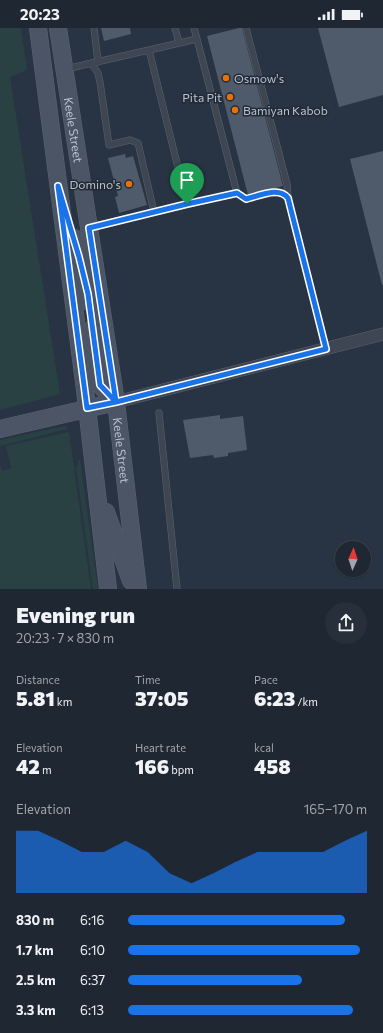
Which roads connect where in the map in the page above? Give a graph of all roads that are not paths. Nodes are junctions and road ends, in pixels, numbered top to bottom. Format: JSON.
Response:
{"nodes":[{"id":1,"x":38,"y":28,"type":"edge"},
{"id":2,"x":58,"y":28,"type":"edge"},
{"id":3,"x":94,"y":28,"type":"edge"},
{"id":4,"x":175,"y":28,"type":"edge"},
{"id":5,"x":194,"y":28,"type":"edge"},
{"id":6,"x":246,"y":28,"type":"edge"},
{"id":7,"x":196,"y":39,"type":"junction"},
{"id":8,"x":179,"y":43,"type":"junction"},
{"id":9,"x":149,"y":50,"type":"junction"},
{"id":10,"x":94,"y":62,"type":"junction"},
{"id":11,"x":64,"y":70,"type":"junction"},
{"id":12,"x":58,"y":186,"type":"junction"},
{"id":13,"x":237,"y":193,"type":"junction"},
{"id":14,"x":288,"y":198,"type":"junction"},
{"id":15,"x":187,"y":204,"type":"junction"},
{"id":16,"x":154,"y":212,"type":"junction"},
{"id":17,"x":89,"y":228,"type":"junction"},
{"id":18,"x":383,"y":334,"type":"edge"},
{"id":19,"x":326,"y":349,"type":"junction"},
{"id":20,"x":116,"y":402,"type":"junction"},
{"id":21,"x":87,"y":408,"type":"junction"},
{"id":22,"x":160,"y":413,"type":"dead end"},
{"id":23,"x":0,"y":429,"type":"edge"},
{"id":24,"x":108,"y":589,"type":"edge"},
{"id":25,"x":134,"y":589,"type":"edge"},
{"id":26,"x":138,"y":589,"type":"edge"},
{"id":27,"x":177,"y":589,"type":"edge"}],
"edges":[{"from":1,"to":12,"type":"main road","name":"Keele Street"},
{"from":2,"to":11,"type":"main road","name":"Keele Street"},
{"from":3,"to":10,"type":"lane"},
{"from":4,"to":8,"type":"lane"},
{"from":5,"to":7,"type":"lane"},
{"from":6,"to":14,"type":"lane"},
{"from":7,"to":8,"type":"lane"},
{"from":7,"to":13,"type":"lane"},
{"from":8,"to":9,"type":"lane"},
{"from":9,"to":10,"type":"lane"},
{"from":9,"to":15,"type":"lane"},
{"from":10,"to":11,"type":"lane"},
{"from":10,"to":16,"type":"lane"},
{"from":11,"to":17,"type":"main road","name":"Keele Street"},
{"from":12,"to":20,"type":"main road"},
{"from":12,"to":21,"type":"main road","name":"Keele Street"},
{"from":13,"to":14,"type":"lane"},
{"from":13,"to":15,"type":"lane"},
{"from":14,"to":19,"type":"lane"},
{"from":15,"to":16,"type":"lane"},
{"from":16,"to":17,"type":"lane"},
{"from":17,"to":20,"type":"main road","name":"Keele Street"},
{"from":18,"to":19,"type":"street"},
{"from":19,"to":20,"type":"street"},
{"from":20,"to":21,"type":"main road"},
{"from":20,"to":26,"type":"main road","name":"Keele Street"},
{"from":21,"to":23,"type":"main road"},
{"from":21,"to":24,"type":"main road","name":"Keele Street"},
{"from":21,"to":25,"type":"main road"},
{"from":22,"to":27,"type":"lane"}]}
